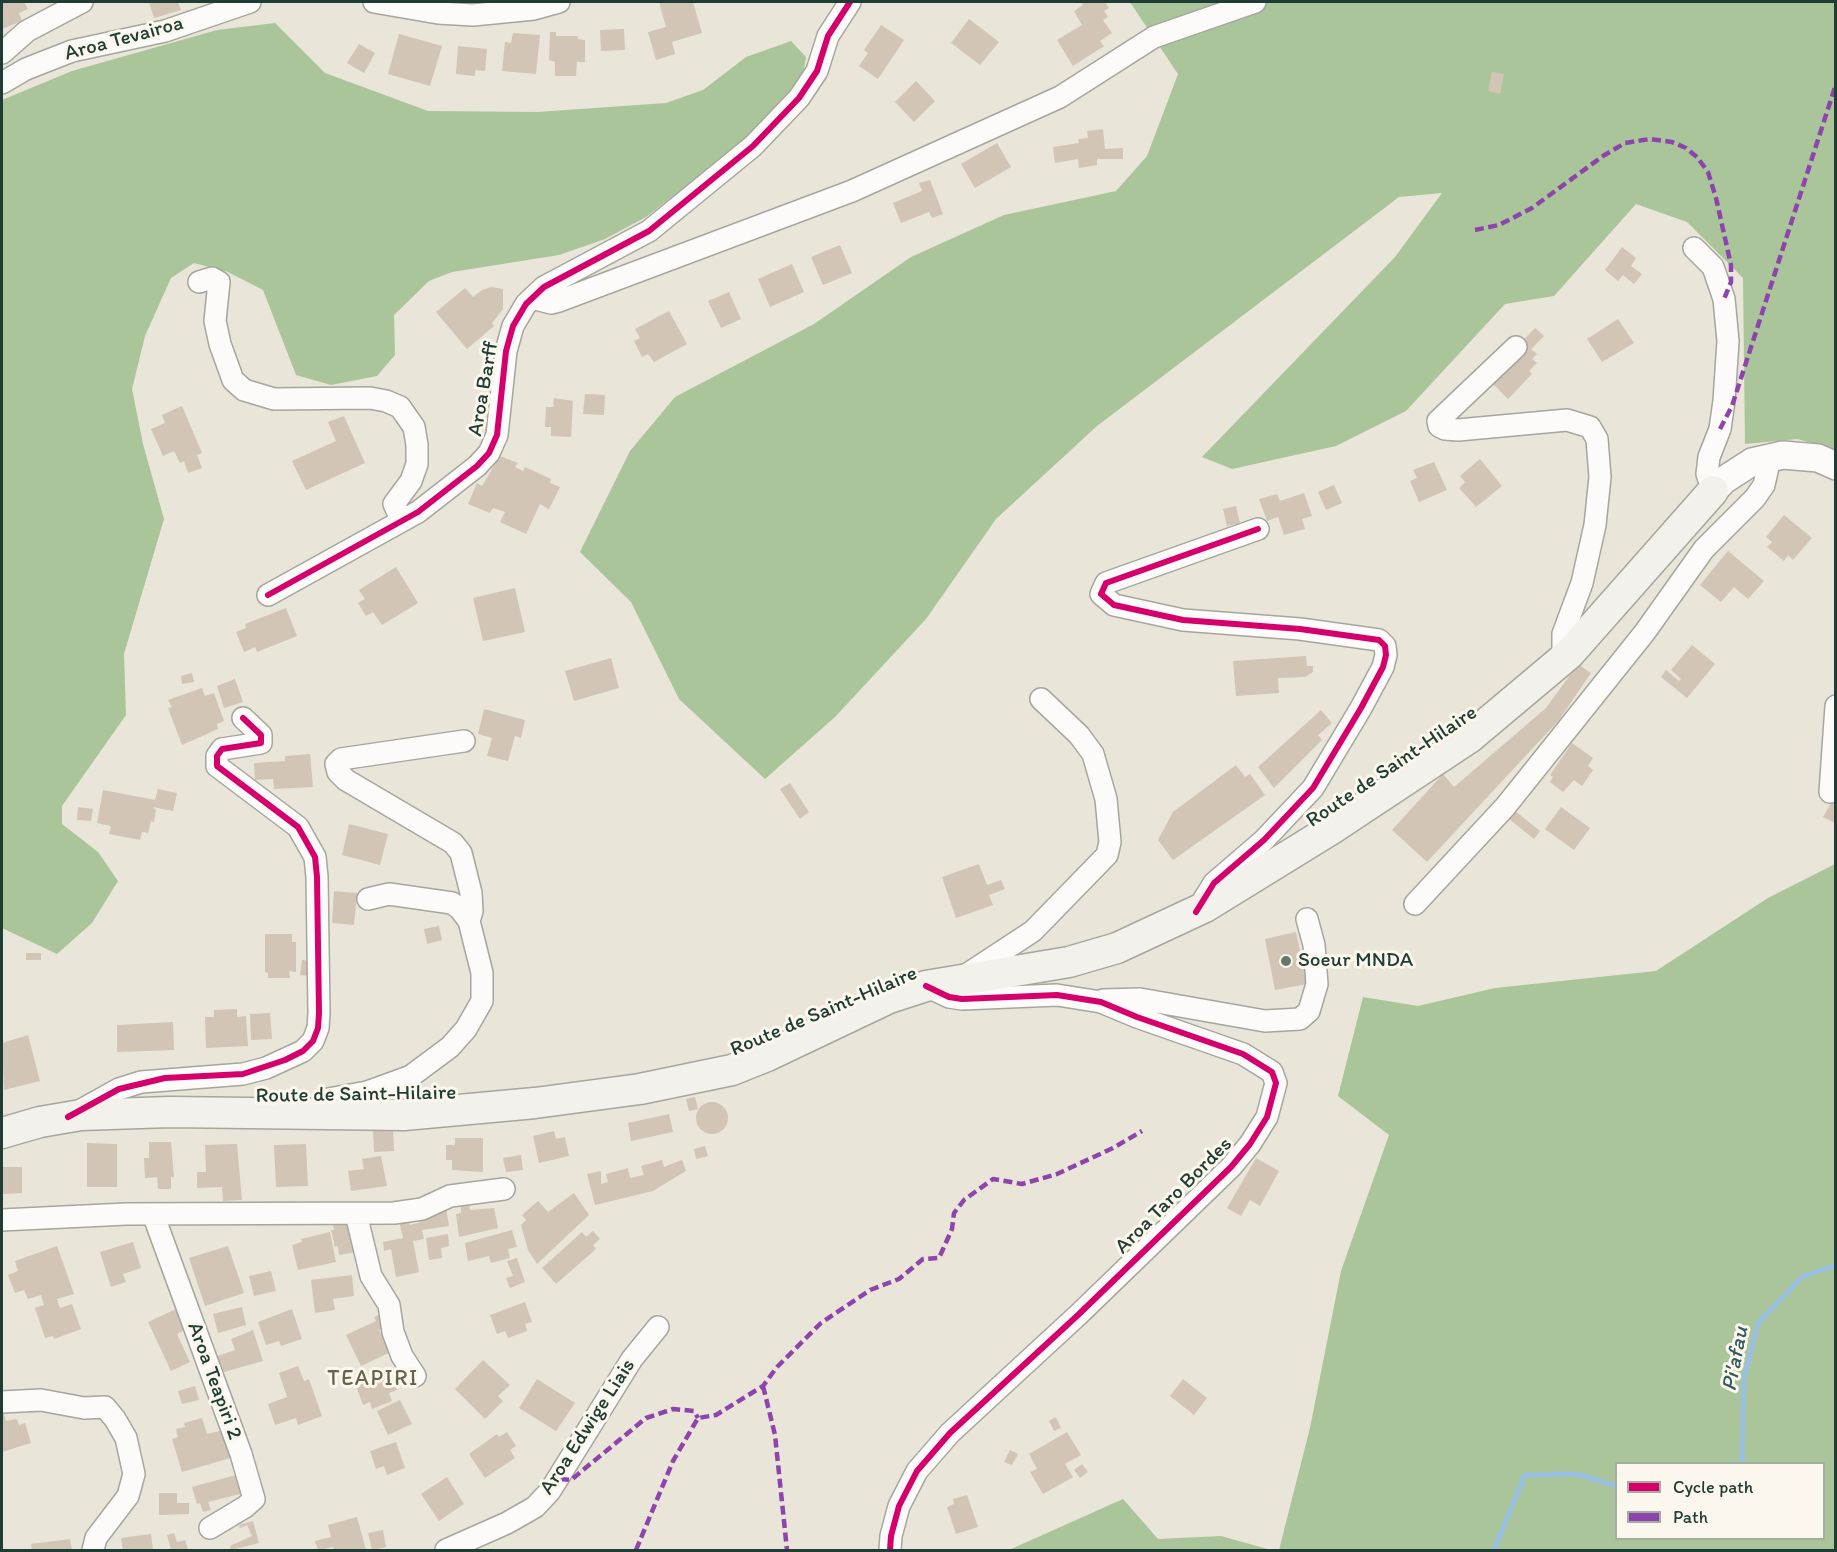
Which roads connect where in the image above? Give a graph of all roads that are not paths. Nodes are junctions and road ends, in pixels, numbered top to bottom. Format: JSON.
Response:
{"nodes":[{"id":1,"x":82,"y":2,"type":"edge"},
{"id":2,"x":250,"y":2,"type":"edge"},
{"id":3,"x":374,"y":2,"type":"edge"},
{"id":4,"x":551,"y":2,"type":"edge"},
{"id":5,"x":850,"y":2,"type":"edge"},
{"id":6,"x":1255,"y":2,"type":"edge"},
{"id":7,"x":2,"y":53,"type":"edge"},
{"id":8,"x":2,"y":83,"type":"edge"},
{"id":9,"x":1694,"y":248,"type":"dead end"},
{"id":10,"x":199,"y":282,"type":"dead end"},
{"id":11,"x":532,"y":298,"type":"junction"},
{"id":12,"x":1516,"y":347,"type":"dead end"},
{"id":13,"x":1770,"y":458,"type":"junction"},
{"id":14,"x":1836,"y":466,"type":"edge"},
{"id":15,"x":1713,"y":491,"type":"junction"},
{"id":16,"x":402,"y":520,"type":"junction"},
{"id":17,"x":1258,"y":529,"type":"dead end"},
{"id":18,"x":268,"y":595,"type":"dead end"},
{"id":19,"x":1563,"y":659,"type":"junction"},
{"id":20,"x":1041,"y":699,"type":"dead end"},
{"id":21,"x":1836,"y":706,"type":"edge"},
{"id":22,"x":243,"y":718,"type":"dead end"},
{"id":23,"x":464,"y":741,"type":"dead end"},
{"id":24,"x":1830,"y":792,"type":"dead end"},
{"id":25,"x":368,"y":899,"type":"dead end"},
{"id":26,"x":1416,"y":904,"type":"dead end"},
{"id":27,"x":1196,"y":912,"type":"junction"},
{"id":28,"x":1307,"y":920,"type":"dead end"},
{"id":29,"x":469,"y":921,"type":"junction"},
{"id":30,"x":962,"y":978,"type":"junction"},
{"id":31,"x":926,"y":986,"type":"junction"},
{"id":32,"x":1096,"y":1000,"type":"junction"},
{"id":33,"x":312,"y":1114,"type":"junction"},
{"id":34,"x":68,"y":1117,"type":"junction"},
{"id":35,"x":2,"y":1133,"type":"edge"},
{"id":36,"x":504,"y":1189,"type":"dead end"},
{"id":37,"x":153,"y":1214,"type":"junction"},
{"id":38,"x":356,"y":1214,"type":"junction"},
{"id":39,"x":2,"y":1220,"type":"edge"},
{"id":40,"x":658,"y":1327,"type":"dead end"},
{"id":41,"x":415,"y":1376,"type":"dead end"},
{"id":42,"x":2,"y":1402,"type":"edge"},
{"id":43,"x":210,"y":1528,"type":"dead end"},
{"id":44,"x":93,"y":1551,"type":"edge"},
{"id":45,"x":446,"y":1551,"type":"edge"},
{"id":46,"x":890,"y":1551,"type":"edge"}],
"edges":[{"from":1,"to":7,"type":"street","name":"Aroa Tevairoa"},
{"from":2,"to":8,"type":"street","name":"Aroa Tevairoa"},
{"from":3,"to":4,"type":"street"},
{"from":5,"to":11,"type":"street","name":"Aroa Barff"},
{"from":6,"to":11,"type":"street"},
{"from":9,"to":15,"type":"street"},
{"from":10,"to":16,"type":"street"},
{"from":11,"to":16,"type":"street","name":"Aroa Barff"},
{"from":12,"to":19,"type":"street"},
{"from":13,"to":14,"type":"street","name":"Route de Saint-Hilaire"},
{"from":13,"to":15,"type":"street","name":"Route de Saint-Hilaire"},
{"from":13,"to":26,"type":"street"},
{"from":15,"to":19,"type":"main road","name":"Route de Saint-Hilaire"},
{"from":16,"to":18,"type":"street","name":"Aroa Barff"},
{"from":17,"to":27,"type":"street"},
{"from":19,"to":27,"type":"main road","name":"Route de Saint-Hilaire"},
{"from":20,"to":30,"type":"street"},
{"from":21,"to":24,"type":"street"},
{"from":22,"to":34,"type":"street"},
{"from":23,"to":29,"type":"street"},
{"from":25,"to":29,"type":"street"},
{"from":27,"to":30,"type":"main road","name":"Route de Saint-Hilaire"},
{"from":28,"to":32,"type":"street","name":"Aroa Taro Bordes"},
{"from":29,"to":33,"type":"street"},
{"from":30,"to":31,"type":"main road","name":"Route de Saint-Hilaire"},
{"from":31,"to":32,"type":"street","name":"Aroa Taro Bordes"},
{"from":31,"to":33,"type":"main road","name":"Route de Saint-Hilaire"},
{"from":32,"to":46,"type":"street","name":"Aroa Taro Bordes"},
{"from":33,"to":34,"type":"main road","name":"Route de Saint-Hilaire"},
{"from":34,"to":35,"type":"main road","name":"Route de Saint-Hilaire"},
{"from":36,"to":38,"type":"street"},
{"from":37,"to":38,"type":"street"},
{"from":37,"to":39,"type":"street"},
{"from":37,"to":43,"type":"street","name":"Aroa Teapiri 2"},
{"from":38,"to":41,"type":"street"},
{"from":40,"to":45,"type":"street","name":"Aroa Edwige Liais"},
{"from":42,"to":44,"type":"street"}]}
